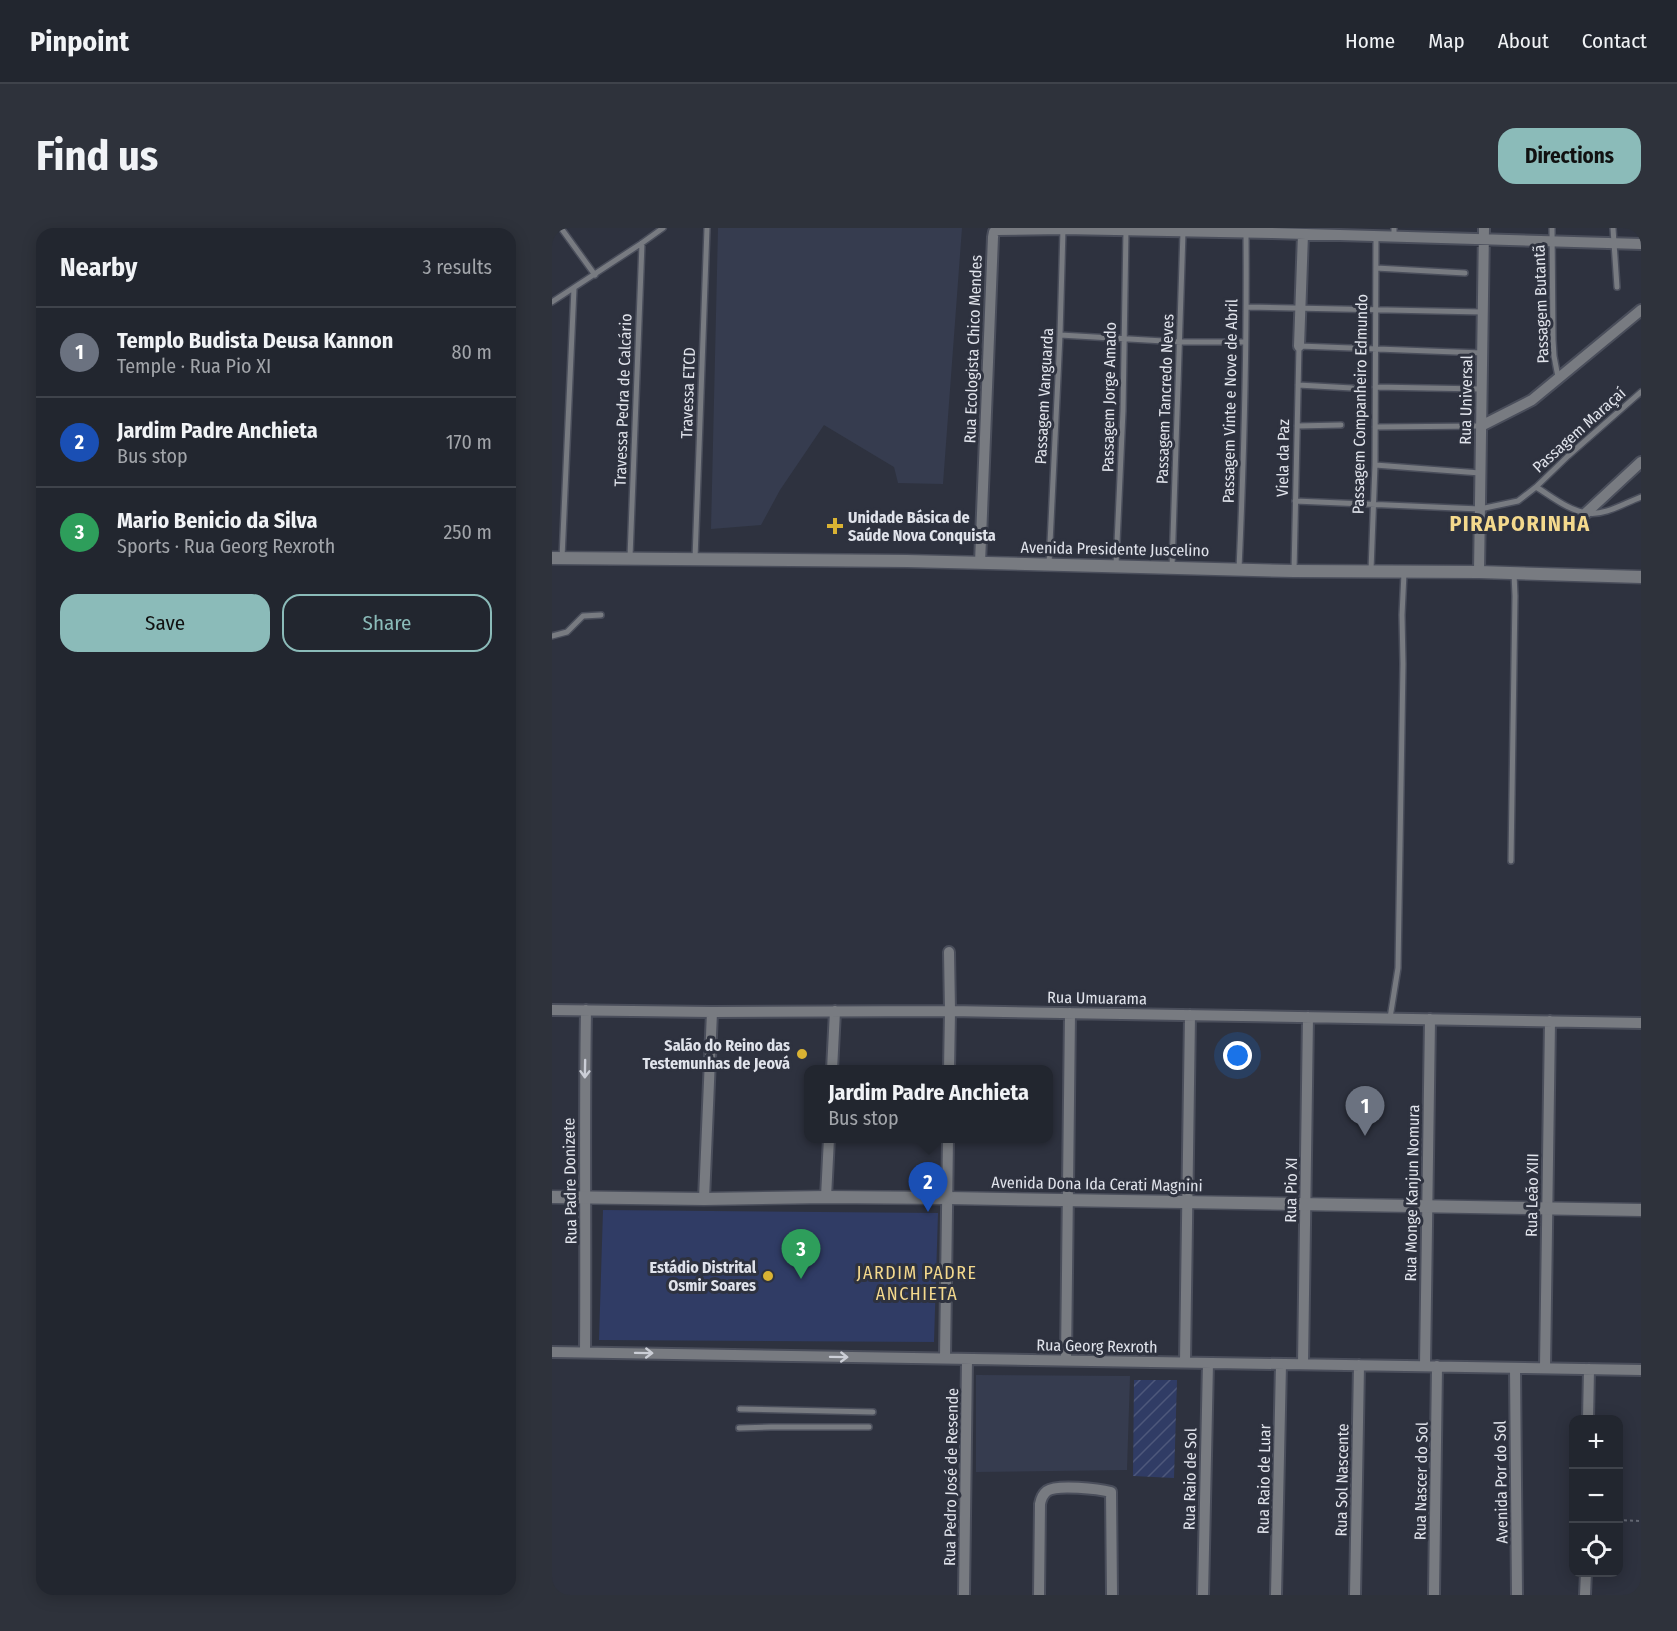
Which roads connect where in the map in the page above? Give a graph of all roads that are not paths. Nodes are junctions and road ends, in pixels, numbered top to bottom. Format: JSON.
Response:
{"nodes":[{"id":1,"x":561,"y":228,"type":"edge"},
{"id":2,"x":663,"y":228,"type":"edge"},
{"id":3,"x":707,"y":228,"type":"edge"},
{"id":4,"x":1484,"y":228,"type":"edge"},
{"id":5,"x":1552,"y":228,"type":"edge"},
{"id":6,"x":1613,"y":228,"type":"edge"},
{"id":7,"x":1063,"y":229,"type":"edge"},
{"id":8,"x":1126,"y":230,"type":"edge"},
{"id":9,"x":1273,"y":231,"type":"edge"},
{"id":10,"x":1183,"y":232,"type":"junction"},
{"id":11,"x":1345,"y":232,"type":"edge"},
{"id":12,"x":1246,"y":233,"type":"junction"},
{"id":13,"x":1394,"y":233,"type":"edge"},
{"id":14,"x":1303,"y":234,"type":"junction"},
{"id":15,"x":1376,"y":237,"type":"junction"},
{"id":16,"x":1484,"y":240,"type":"junction"},
{"id":17,"x":1552,"y":242,"type":"junction"},
{"id":18,"x":1614,"y":242,"type":"junction"},
{"id":19,"x":642,"y":243,"type":"junction"},
{"id":20,"x":1641,"y":244,"type":"edge"},
{"id":21,"x":1376,"y":268,"type":"junction"},
{"id":22,"x":1466,"y":273,"type":"dead end"},
{"id":23,"x":595,"y":274,"type":"junction"},
{"id":24,"x":1617,"y":287,"type":"dead end"},
{"id":25,"x":574,"y":288,"type":"junction"},
{"id":26,"x":552,"y":302,"type":"edge"},
{"id":27,"x":1247,"y":307,"type":"junction"},
{"id":28,"x":1301,"y":307,"type":"junction"},
{"id":29,"x":1375,"y":309,"type":"junction"},
{"id":30,"x":1641,"y":310,"type":"edge"},
{"id":31,"x":1483,"y":312,"type":"junction"},
{"id":32,"x":1060,"y":335,"type":"junction"},
{"id":33,"x":1124,"y":340,"type":"junction"},
{"id":34,"x":1180,"y":342,"type":"junction"},
{"id":35,"x":1245,"y":342,"type":"junction"},
{"id":36,"x":1299,"y":346,"type":"junction"},
{"id":37,"x":1375,"y":348,"type":"junction"},
{"id":38,"x":1482,"y":353,"type":"junction"},
{"id":39,"x":1559,"y":379,"type":"junction"},
{"id":40,"x":1298,"y":385,"type":"junction"},
{"id":41,"x":1375,"y":387,"type":"junction"},
{"id":42,"x":1352,"y":388,"type":"dead end"},
{"id":43,"x":1482,"y":389,"type":"junction"},
{"id":44,"x":1641,"y":392,"type":"edge"},
{"id":45,"x":1341,"y":425,"type":"dead end"},
{"id":46,"x":1297,"y":426,"type":"junction"},
{"id":47,"x":1481,"y":426,"type":"junction"},
{"id":48,"x":1375,"y":427,"type":"junction"},
{"id":49,"x":1641,"y":462,"type":"edge"},
{"id":50,"x":1375,"y":465,"type":"junction"},
{"id":51,"x":1480,"y":473,"type":"junction"},
{"id":52,"x":1536,"y":487,"type":"junction"},
{"id":53,"x":1641,"y":497,"type":"edge"},
{"id":54,"x":1296,"y":501,"type":"junction"},
{"id":55,"x":1373,"y":504,"type":"junction"},
{"id":56,"x":1480,"y":509,"type":"junction"},
{"id":57,"x":1586,"y":513,"type":"junction"},
{"id":58,"x":557,"y":558,"type":"edge"},
{"id":59,"x":630,"y":559,"type":"junction"},
{"id":60,"x":695,"y":559,"type":"junction"},
{"id":61,"x":980,"y":563,"type":"junction"},
{"id":62,"x":1049,"y":564,"type":"junction"},
{"id":63,"x":1116,"y":566,"type":"junction"},
{"id":64,"x":1172,"y":567,"type":"junction"},
{"id":65,"x":1239,"y":569,"type":"junction"},
{"id":66,"x":1371,"y":570,"type":"junction"},
{"id":67,"x":1294,"y":571,"type":"junction"},
{"id":68,"x":1404,"y":571,"type":"junction"},
{"id":69,"x":1479,"y":572,"type":"junction"},
{"id":70,"x":1514,"y":573,"type":"junction"},
{"id":71,"x":1641,"y":577,"type":"edge"},
{"id":72,"x":602,"y":615,"type":"dead end"},
{"id":73,"x":552,"y":636,"type":"edge"},
{"id":74,"x":1511,"y":861,"type":"dead end"},
{"id":75,"x":949,"y":952,"type":"dead end"},
{"id":76,"x":552,"y":1010,"type":"edge"},
{"id":77,"x":586,"y":1010,"type":"junction"},
{"id":78,"x":835,"y":1011,"type":"junction"},
{"id":79,"x":950,"y":1011,"type":"junction"},
{"id":80,"x":712,"y":1012,"type":"junction"},
{"id":81,"x":1070,"y":1013,"type":"junction"},
{"id":82,"x":1190,"y":1015,"type":"junction"},
{"id":83,"x":1308,"y":1017,"type":"junction"},
{"id":84,"x":1390,"y":1018,"type":"junction"},
{"id":85,"x":1430,"y":1019,"type":"junction"},
{"id":86,"x":1550,"y":1021,"type":"junction"},
{"id":87,"x":1641,"y":1023,"type":"edge"},
{"id":88,"x":832,"y":1065,"type":"edge"},
{"id":89,"x":950,"y":1065,"type":"edge"},
{"id":90,"x":829,"y":1143,"type":"edge"},
{"id":91,"x":948,"y":1143,"type":"edge"},
{"id":92,"x":552,"y":1197,"type":"edge"},
{"id":93,"x":586,"y":1197,"type":"junction"},
{"id":94,"x":825,"y":1197,"type":"junction"},
{"id":95,"x":948,"y":1198,"type":"junction"},
{"id":96,"x":704,"y":1199,"type":"junction"},
{"id":97,"x":1068,"y":1200,"type":"junction"},
{"id":98,"x":1187,"y":1202,"type":"junction"},
{"id":99,"x":1306,"y":1204,"type":"junction"},
{"id":100,"x":1427,"y":1206,"type":"junction"},
{"id":101,"x":1547,"y":1208,"type":"junction"},
{"id":102,"x":1641,"y":1210,"type":"edge"},
{"id":103,"x":552,"y":1352,"type":"edge"},
{"id":104,"x":585,"y":1352,"type":"junction"},
{"id":105,"x":945,"y":1359,"type":"junction"},
{"id":106,"x":967,"y":1359,"type":"junction"},
{"id":107,"x":1066,"y":1360,"type":"junction"},
{"id":108,"x":1185,"y":1362,"type":"junction"},
{"id":109,"x":1208,"y":1363,"type":"junction"},
{"id":110,"x":1281,"y":1364,"type":"junction"},
{"id":111,"x":1303,"y":1364,"type":"junction"},
{"id":112,"x":1359,"y":1365,"type":"junction"},
{"id":113,"x":1425,"y":1366,"type":"junction"},
{"id":114,"x":1437,"y":1366,"type":"junction"},
{"id":115,"x":1515,"y":1368,"type":"junction"},
{"id":116,"x":1545,"y":1368,"type":"junction"},
{"id":117,"x":1589,"y":1369,"type":"junction"},
{"id":118,"x":1641,"y":1370,"type":"edge"},
{"id":119,"x":740,"y":1409,"type":"dead end"},
{"id":120,"x":873,"y":1412,"type":"dead end"},
{"id":121,"x":1588,"y":1415,"type":"edge"},
{"id":122,"x":869,"y":1427,"type":"dead end"},
{"id":123,"x":740,"y":1428,"type":"dead end"},
{"id":124,"x":1586,"y":1577,"type":"edge"},
{"id":125,"x":964,"y":1595,"type":"edge"},
{"id":126,"x":1038,"y":1595,"type":"edge"},
{"id":127,"x":1112,"y":1595,"type":"edge"},
{"id":128,"x":1203,"y":1595,"type":"edge"},
{"id":129,"x":1276,"y":1595,"type":"edge"},
{"id":130,"x":1355,"y":1595,"type":"edge"},
{"id":131,"x":1434,"y":1595,"type":"edge"},
{"id":132,"x":1517,"y":1595,"type":"edge"},
{"id":133,"x":1585,"y":1595,"type":"edge"}],
"edges":[{"from":1,"to":23,"type":"lane"},
{"from":2,"to":19,"type":"lane"},
{"from":3,"to":60,"type":"lane","name":"Travessa ETCD"},
{"from":4,"to":16,"type":"street","name":"Rua Universal"},
{"from":5,"to":17,"type":"lane","name":"Passagem Butantã"},
{"from":6,"to":18,"type":"lane"},
{"from":7,"to":8,"type":"street","name":"Rua Ecologista Chico Mendes"},
{"from":7,"to":32,"type":"lane","name":"Passagem Vanguarda"},
{"from":7,"to":61,"type":"street","name":"Rua Ecologista Chico Mendes"},
{"from":8,"to":10,"type":"street","name":"Rua Ecologista Chico Mendes"},
{"from":8,"to":33,"type":"lane","name":"Passagem Jorge Amado"},
{"from":9,"to":12,"type":"street","name":"Rua Ecologista Chico Mendes"},
{"from":9,"to":14,"type":"street","name":"Rua Ecologista Chico Mendes"},
{"from":10,"to":12,"type":"street","name":"Rua Ecologista Chico Mendes"},
{"from":10,"to":34,"type":"lane","name":"Passagem Tancredo Neves"},
{"from":11,"to":14,"type":"street","name":"Rua Ecologista Chico Mendes"},
{"from":11,"to":15,"type":"street","name":"Rua Ecologista Chico Mendes"},
{"from":12,"to":27,"type":"lane","name":"Passagem Vinte e Nove de Abril"},
{"from":13,"to":15,"type":"street","name":"Rua Ecologista Chico Mendes"},
{"from":13,"to":16,"type":"street","name":"Rua Ecologista Chico Mendes"},
{"from":14,"to":28,"type":"street"},
{"from":15,"to":21,"type":"lane","name":"Passagem Companheiro Edmundo"},
{"from":16,"to":17,"type":"street","name":"Rua Ecologista Chico Mendes"},
{"from":16,"to":31,"type":"street","name":"Rua Universal"},
{"from":17,"to":18,"type":"street","name":"Rua Ecologista Chico Mendes"},
{"from":17,"to":39,"type":"lane","name":"Passagem Butantã"},
{"from":18,"to":20,"type":"street","name":"Rua Ecologista Chico Mendes"},
{"from":18,"to":24,"type":"lane"},
{"from":19,"to":23,"type":"lane"},
{"from":19,"to":59,"type":"lane","name":"Travessa Pedra de Calcário"},
{"from":21,"to":22,"type":"lane"},
{"from":21,"to":29,"type":"lane","name":"Passagem Companheiro Edmundo"},
{"from":23,"to":25,"type":"lane"},
{"from":25,"to":26,"type":"lane"},
{"from":25,"to":58,"type":"lane"},
{"from":27,"to":28,"type":"lane"},
{"from":27,"to":35,"type":"lane","name":"Passagem Vinte e Nove de Abril"},
{"from":28,"to":29,"type":"lane"},
{"from":28,"to":36,"type":"street"},
{"from":29,"to":31,"type":"lane"},
{"from":29,"to":37,"type":"lane","name":"Passagem Companheiro Edmundo"},
{"from":30,"to":39,"type":"street"},
{"from":31,"to":38,"type":"street","name":"Rua Universal"},
{"from":32,"to":33,"type":"lane"},
{"from":32,"to":62,"type":"lane","name":"Passagem Vanguarda"},
{"from":33,"to":34,"type":"lane"},
{"from":33,"to":63,"type":"lane","name":"Passagem Jorge Amado"},
{"from":34,"to":35,"type":"lane"},
{"from":34,"to":64,"type":"lane","name":"Passagem Tancredo Neves"},
{"from":35,"to":65,"type":"lane","name":"Passagem Vinte e Nove de Abril"},
{"from":36,"to":37,"type":"lane"},
{"from":36,"to":40,"type":"lane","name":"Viela da Paz"},
{"from":37,"to":38,"type":"lane"},
{"from":37,"to":41,"type":"lane","name":"Passagem Companheiro Edmundo"},
{"from":38,"to":43,"type":"street","name":"Rua Universal"},
{"from":39,"to":47,"type":"street"},
{"from":40,"to":42,"type":"lane"},
{"from":40,"to":46,"type":"lane","name":"Viela da Paz"},
{"from":41,"to":43,"type":"lane"},
{"from":41,"to":48,"type":"lane","name":"Passagem Companheiro Edmundo"},
{"from":43,"to":47,"type":"street","name":"Rua Universal"},
{"from":44,"to":52,"type":"lane","name":"Passagem Maraçaí"},
{"from":45,"to":46,"type":"lane"},
{"from":46,"to":54,"type":"lane","name":"Viela da Paz"},
{"from":47,"to":48,"type":"lane"},
{"from":47,"to":51,"type":"street","name":"Rua Universal"},
{"from":48,"to":50,"type":"lane","name":"Passagem Companheiro Edmundo"},
{"from":49,"to":57,"type":"street"},
{"from":50,"to":51,"type":"lane"},
{"from":50,"to":55,"type":"lane","name":"Passagem Companheiro Edmundo"},
{"from":51,"to":56,"type":"street","name":"Rua Universal"},
{"from":52,"to":56,"type":"lane","name":"Passagem Maraçaí"},
{"from":52,"to":57,"type":"lane"},
{"from":53,"to":57,"type":"lane"},
{"from":54,"to":55,"type":"lane","name":"Passagem Maraçaí"},
{"from":54,"to":67,"type":"lane","name":"Viela da Paz"},
{"from":55,"to":56,"type":"lane","name":"Passagem Maraçaí"},
{"from":55,"to":66,"type":"lane","name":"Passagem Companheiro Edmundo"},
{"from":56,"to":69,"type":"street","name":"Rua Universal"},
{"from":58,"to":59,"type":"street","name":"Avenida Presidente Juscelino"},
{"from":59,"to":60,"type":"street","name":"Avenida Presidente Juscelino"},
{"from":60,"to":61,"type":"street","name":"Avenida Presidente Juscelino"},
{"from":61,"to":62,"type":"street","name":"Avenida Presidente Juscelino"},
{"from":62,"to":63,"type":"street","name":"Avenida Presidente Juscelino"},
{"from":63,"to":64,"type":"street","name":"Avenida Presidente Juscelino"},
{"from":64,"to":65,"type":"street","name":"Avenida Presidente Juscelino"},
{"from":65,"to":67,"type":"street","name":"Avenida Presidente Juscelino"},
{"from":66,"to":67,"type":"street","name":"Avenida Presidente Juscelino"},
{"from":66,"to":68,"type":"street","name":"Avenida Presidente Juscelino"},
{"from":68,"to":69,"type":"street","name":"Avenida Presidente Juscelino"},
{"from":68,"to":84,"type":"lane"},
{"from":69,"to":70,"type":"street","name":"Avenida Presidente Juscelino"},
{"from":70,"to":71,"type":"street","name":"Avenida Presidente Juscelino"},
{"from":70,"to":74,"type":"lane"},
{"from":72,"to":73,"type":"lane"},
{"from":75,"to":79,"type":"street"},
{"from":76,"to":77,"type":"street","name":"Rua Umuarama"},
{"from":77,"to":80,"type":"street","name":"Rua Umuarama"},
{"from":77,"to":93,"type":"street","name":"Rua Padre Donizete","one_way":true},
{"from":78,"to":79,"type":"street","name":"Rua Umuarama"},
{"from":78,"to":80,"type":"street","name":"Rua Umuarama"},
{"from":78,"to":88,"type":"street"},
{"from":79,"to":81,"type":"street","name":"Rua Umuarama"},
{"from":79,"to":89,"type":"street"},
{"from":80,"to":96,"type":"street"},
{"from":81,"to":82,"type":"street","name":"Rua Umuarama"},
{"from":81,"to":97,"type":"street"},
{"from":82,"to":83,"type":"street","name":"Rua Umuarama"},
{"from":82,"to":98,"type":"street"},
{"from":83,"to":84,"type":"street","name":"Rua Umuarama"},
{"from":83,"to":99,"type":"street","name":"Rua Pio XI"},
{"from":84,"to":85,"type":"street","name":"Rua Umuarama"},
{"from":85,"to":86,"type":"street","name":"Rua Umuarama"},
{"from":85,"to":100,"type":"street","name":"Rua Monge Kanjun Nomura"},
{"from":86,"to":87,"type":"street","name":"Rua Umuarama"},
{"from":86,"to":101,"type":"street","name":"Rua Leão XIII"},
{"from":90,"to":94,"type":"street"},
{"from":91,"to":95,"type":"street"},
{"from":92,"to":93,"type":"street","name":"Avenida Dona Ida Cerati Magnini"},
{"from":93,"to":96,"type":"street","name":"Avenida Dona Ida Cerati Magnini"},
{"from":93,"to":104,"type":"street","name":"Rua Padre Donizete"},
{"from":94,"to":95,"type":"street","name":"Avenida Dona Ida Cerati Magnini"},
{"from":94,"to":96,"type":"street","name":"Avenida Dona Ida Cerati Magnini"},
{"from":95,"to":97,"type":"street","name":"Avenida Dona Ida Cerati Magnini"},
{"from":95,"to":105,"type":"street"},
{"from":97,"to":98,"type":"street","name":"Avenida Dona Ida Cerati Magnini"},
{"from":97,"to":107,"type":"street"},
{"from":98,"to":99,"type":"street","name":"Avenida Dona Ida Cerati Magnini"},
{"from":98,"to":108,"type":"street"},
{"from":99,"to":100,"type":"street","name":"Avenida Dona Ida Cerati Magnini"},
{"from":99,"to":111,"type":"street","name":"Rua Pio XI"},
{"from":100,"to":101,"type":"street","name":"Avenida Dona Ida Cerati Magnini"},
{"from":100,"to":113,"type":"street","name":"Rua Monge Kanjun Nomura"},
{"from":101,"to":102,"type":"street","name":"Avenida Dona Ida Cerati Magnini"},
{"from":101,"to":116,"type":"street","name":"Rua Leão XIII"},
{"from":103,"to":104,"type":"street","name":"Rua Georg Rexroth"},
{"from":104,"to":105,"type":"street","name":"Rua Georg Rexroth","one_way":true},
{"from":105,"to":106,"type":"street","name":"Rua Georg Rexroth"},
{"from":106,"to":107,"type":"street","name":"Rua Georg Rexroth"},
{"from":106,"to":125,"type":"street","name":"Rua Pedro José de Resende"},
{"from":107,"to":108,"type":"street","name":"Rua Georg Rexroth"},
{"from":108,"to":109,"type":"street","name":"Rua Georg Rexroth"},
{"from":109,"to":110,"type":"street","name":"Rua Georg Rexroth"},
{"from":109,"to":128,"type":"street","name":"Rua Raio de Sol"},
{"from":110,"to":111,"type":"street","name":"Rua Georg Rexroth"},
{"from":110,"to":129,"type":"street","name":"Rua Raio de Luar"},
{"from":111,"to":112,"type":"street","name":"Rua Georg Rexroth"},
{"from":112,"to":113,"type":"street","name":"Rua Georg Rexroth"},
{"from":112,"to":130,"type":"street","name":"Rua Sol Nascente"},
{"from":113,"to":114,"type":"street","name":"Rua Georg Rexroth"},
{"from":114,"to":115,"type":"street","name":"Rua Georg Rexroth"},
{"from":114,"to":131,"type":"street","name":"Rua Nascer do Sol"},
{"from":115,"to":116,"type":"street","name":"Rua Georg Rexroth"},
{"from":115,"to":132,"type":"street","name":"Avenida Por do Sol"},
{"from":116,"to":117,"type":"street","name":"Rua Georg Rexroth"},
{"from":117,"to":118,"type":"street","name":"Rua Georg Rexroth"},
{"from":117,"to":121,"type":"street"},
{"from":119,"to":120,"type":"lane"},
{"from":122,"to":123,"type":"lane"},
{"from":124,"to":133,"type":"street"},
{"from":126,"to":127,"type":"street"}]}
